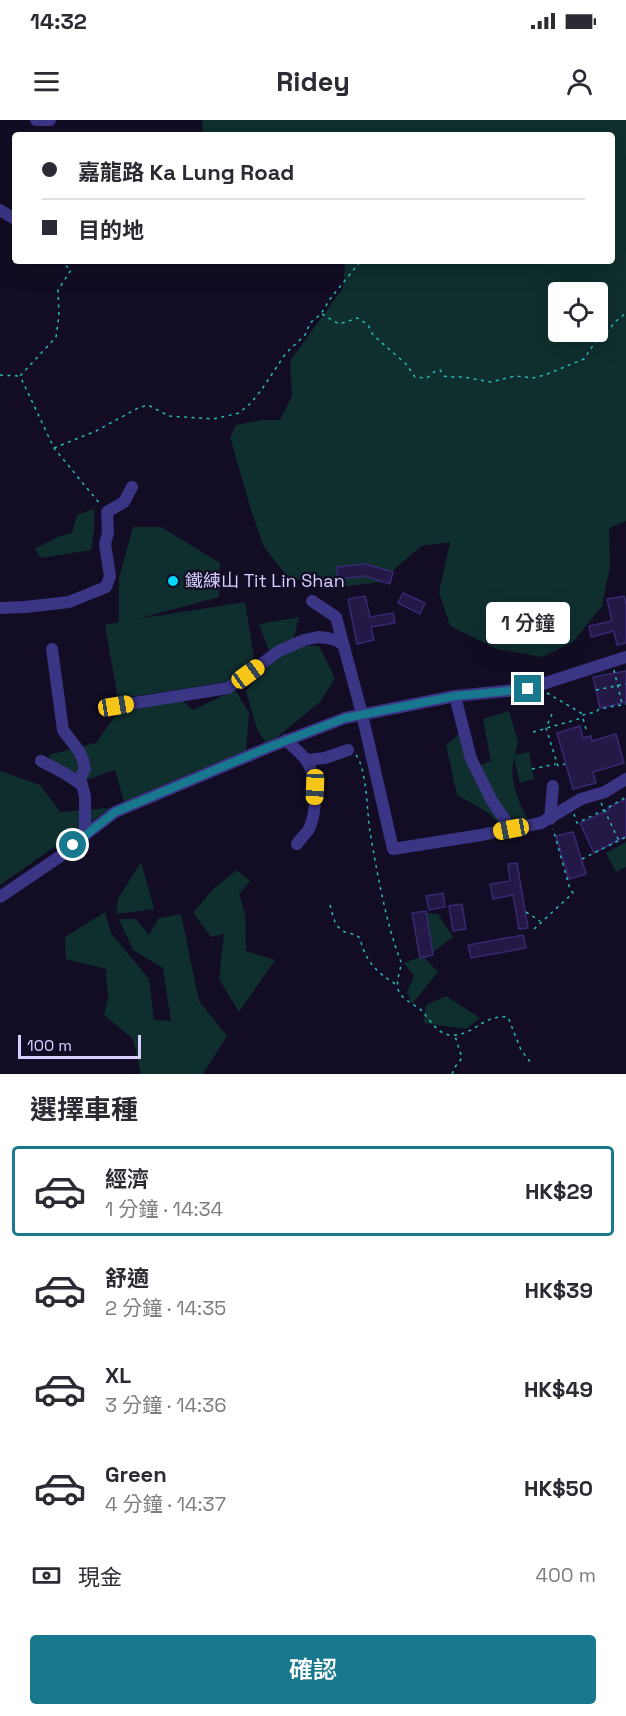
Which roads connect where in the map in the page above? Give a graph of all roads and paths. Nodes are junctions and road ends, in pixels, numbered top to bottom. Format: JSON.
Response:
{"nodes":[{"id":1,"x":36,"y":120,"type":"edge"},
{"id":2,"x":50,"y":120,"type":"edge"},
{"id":3,"x":64,"y":264,"type":"edge"},
{"id":4,"x":358,"y":264,"type":"edge"},
{"id":5,"x":626,"y":313,"type":"edge"},
{"id":6,"x":321,"y":314,"type":"junction"},
{"id":7,"x":0,"y":375,"type":"edge"},
{"id":8,"x":20,"y":376,"type":"junction"},
{"id":9,"x":54,"y":448,"type":"junction"},
{"id":10,"x":132,"y":487,"type":"dead end"},
{"id":11,"x":106,"y":512,"type":"junction"},
{"id":12,"x":312,"y":601,"type":"dead end"},
{"id":13,"x":0,"y":608,"type":"edge"},
{"id":14,"x":344,"y":646,"type":"junction"},
{"id":15,"x":52,"y":650,"type":"dead end"},
{"id":16,"x":626,"y":657,"type":"edge"},
{"id":17,"x":613,"y":661,"type":"junction"},
{"id":18,"x":544,"y":683,"type":"junction"},
{"id":19,"x":626,"y":684,"type":"edge"},
{"id":20,"x":618,"y":686,"type":"junction"},
{"id":21,"x":596,"y":690,"type":"dead end"},
{"id":22,"x":455,"y":696,"type":"junction"},
{"id":23,"x":626,"y":704,"type":"edge"},
{"id":24,"x":622,"y":705,"type":"junction"},
{"id":25,"x":116,"y":706,"type":"dead end"},
{"id":26,"x":362,"y":714,"type":"junction"},
{"id":27,"x":552,"y":714,"type":"dead end"},
{"id":28,"x":582,"y":717,"type":"junction"},
{"id":29,"x":546,"y":728,"type":"junction"},
{"id":30,"x":586,"y":729,"type":"dead end"},
{"id":31,"x":533,"y":732,"type":"dead end"},
{"id":32,"x":286,"y":740,"type":"junction"},
{"id":33,"x":348,"y":750,"type":"joint"},
{"id":34,"x":306,"y":760,"type":"junction"},
{"id":35,"x":41,"y":761,"type":"dead end"},
{"id":36,"x":557,"y":764,"type":"junction"},
{"id":37,"x":565,"y":764,"type":"dead end"},
{"id":38,"x":532,"y":769,"type":"dead end"},
{"id":39,"x":626,"y":779,"type":"edge"},
{"id":40,"x":82,"y":785,"type":"junction"},
{"id":41,"x":553,"y":786,"type":"dead end"},
{"id":42,"x":596,"y":795,"type":"junction"},
{"id":43,"x":626,"y":797,"type":"edge"},
{"id":44,"x":572,"y":805,"type":"junction"},
{"id":45,"x":604,"y":810,"type":"junction"},
{"id":46,"x":550,"y":819,"type":"junction"},
{"id":47,"x":511,"y":829,"type":"junction"},
{"id":48,"x":85,"y":835,"type":"junction"},
{"id":49,"x":626,"y":837,"type":"edge"},
{"id":50,"x":619,"y":841,"type":"junction"},
{"id":51,"x":297,"y":844,"type":"dead end"},
{"id":52,"x":582,"y":859,"type":"dead end"},
{"id":53,"x":0,"y":897,"type":"edge"},
{"id":54,"x":330,"y":905,"type":"dead end"},
{"id":55,"x":526,"y":912,"type":"dead end"},
{"id":56,"x":541,"y":922,"type":"junction"},
{"id":57,"x":534,"y":929,"type":"dead end"},
{"id":58,"x":398,"y":986,"type":"junction"},
{"id":59,"x":455,"y":1035,"type":"junction"},
{"id":60,"x":531,"y":1063,"type":"dead end"},
{"id":61,"x":452,"y":1074,"type":"edge"}],
"edges":[{"from":1,"to":2,"type":"street"},
{"from":3,"to":8,"type":"path"},
{"from":4,"to":6,"type":"path"},
{"from":5,"to":6,"type":"path"},
{"from":6,"to":9,"type":"path"},
{"from":7,"to":8,"type":"path"},
{"from":8,"to":9,"type":"path"},
{"from":9,"to":11,"type":"path"},
{"from":10,"to":11,"type":"street"},
{"from":11,"to":13,"type":"street"},
{"from":12,"to":14,"type":"street"},
{"from":14,"to":25,"type":"street"},
{"from":14,"to":26,"type":"street"},
{"from":15,"to":40,"type":"street"},
{"from":16,"to":17,"type":"street"},
{"from":17,"to":18,"type":"street"},
{"from":17,"to":20,"type":"path"},
{"from":18,"to":22,"type":"street"},
{"from":18,"to":28,"type":"path"},
{"from":19,"to":20,"type":"path"},
{"from":20,"to":21,"type":"path"},
{"from":20,"to":24,"type":"path"},
{"from":22,"to":26,"type":"street"},
{"from":22,"to":47,"type":"street"},
{"from":23,"to":24,"type":"path"},
{"from":24,"to":28,"type":"path"},
{"from":26,"to":32,"type":"street"},
{"from":26,"to":47,"type":"street"},
{"from":27,"to":29,"type":"path"},
{"from":28,"to":29,"type":"path"},
{"from":28,"to":30,"type":"path"},
{"from":29,"to":31,"type":"path"},
{"from":29,"to":36,"type":"path"},
{"from":32,"to":34,"type":"street"},
{"from":32,"to":48,"type":"street"},
{"from":33,"to":34,"type":"street"},
{"from":33,"to":58,"type":"path"},
{"from":34,"to":51,"type":"street"},
{"from":35,"to":40,"type":"street"},
{"from":36,"to":37,"type":"path"},
{"from":36,"to":38,"type":"path"},
{"from":39,"to":42,"type":"street"},
{"from":40,"to":48,"type":"street"},
{"from":41,"to":46,"type":"street"},
{"from":42,"to":44,"type":"street"},
{"from":42,"to":45,"type":"path"},
{"from":43,"to":45,"type":"path"},
{"from":44,"to":45,"type":"path"},
{"from":44,"to":46,"type":"street"},
{"from":45,"to":50,"type":"path"},
{"from":46,"to":47,"type":"street"},
{"from":46,"to":56,"type":"path"},
{"from":48,"to":53,"type":"street"},
{"from":49,"to":50,"type":"path"},
{"from":50,"to":52,"type":"path"},
{"from":54,"to":58,"type":"path"},
{"from":55,"to":56,"type":"path"},
{"from":56,"to":57,"type":"path"},
{"from":58,"to":59,"type":"path"},
{"from":59,"to":60,"type":"path"},
{"from":59,"to":61,"type":"path"}]}
